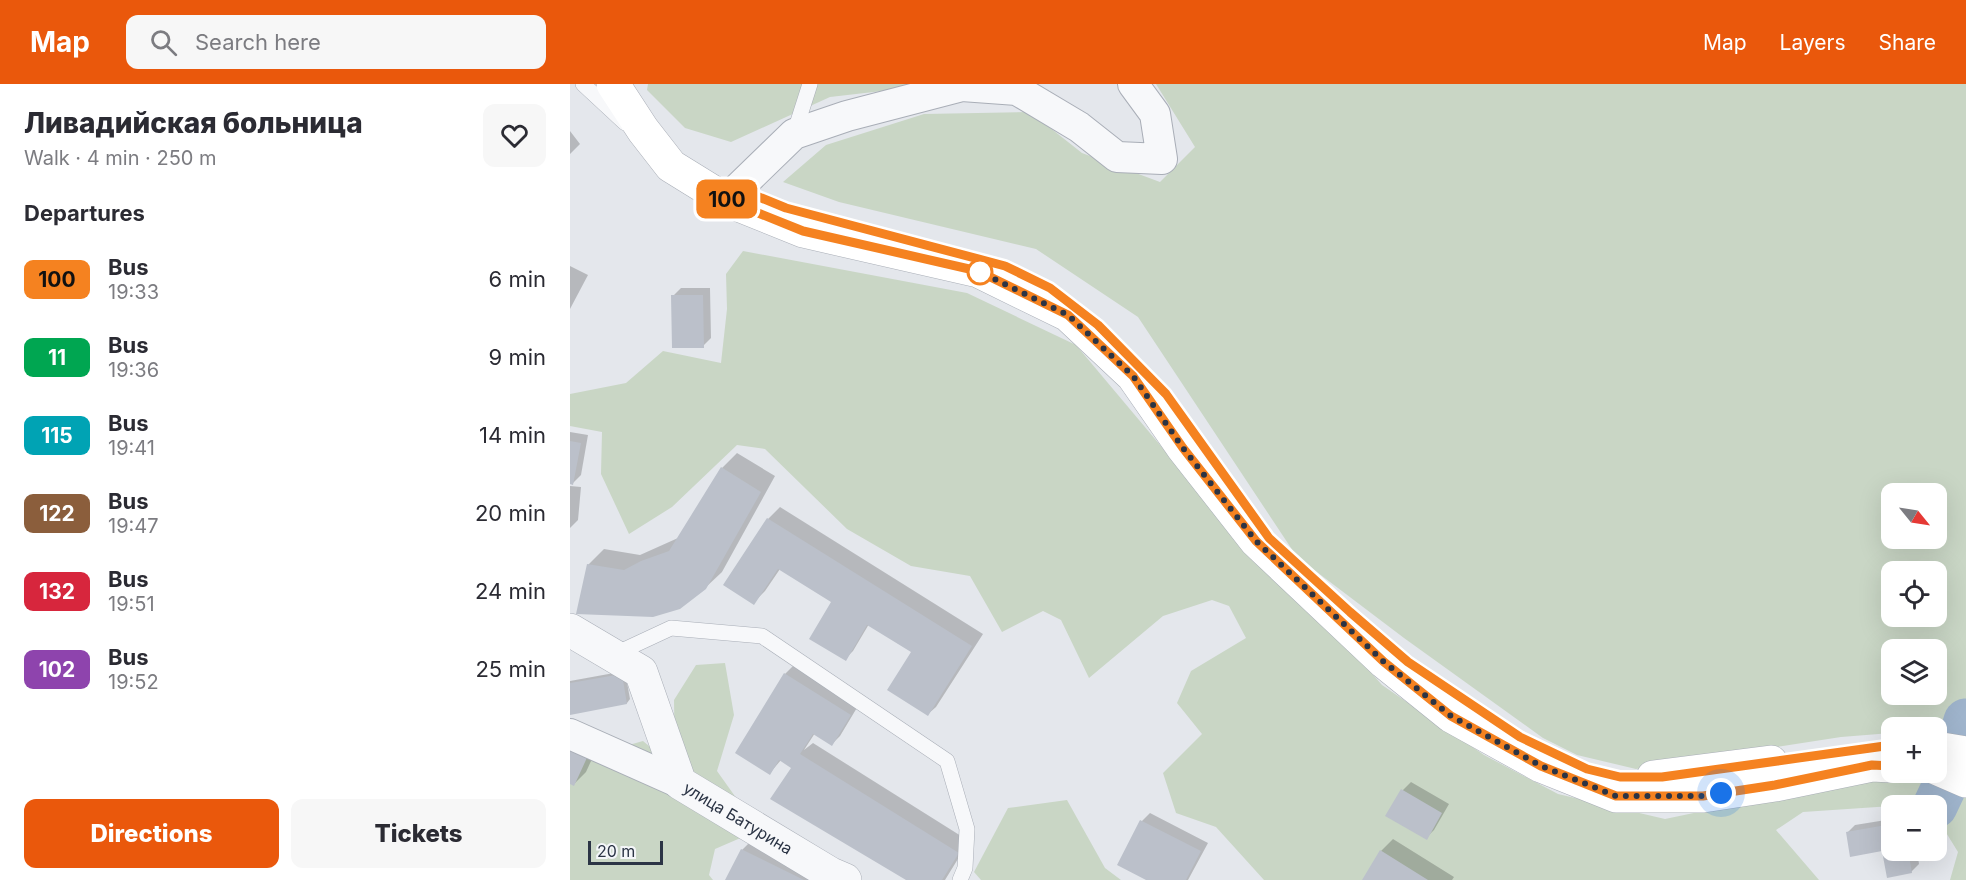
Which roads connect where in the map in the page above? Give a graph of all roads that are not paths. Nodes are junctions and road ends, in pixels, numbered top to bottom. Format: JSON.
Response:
{"nodes":[{"id":1,"x":583,"y":84,"type":"edge"},
{"id":2,"x":613,"y":84,"type":"edge"},
{"id":3,"x":810,"y":84,"type":"edge"},
{"id":4,"x":1133,"y":84,"type":"edge"},
{"id":5,"x":986,"y":86,"type":"edge"},
{"id":6,"x":794,"y":134,"type":"junction"},
{"id":7,"x":671,"y":166,"type":"junction"},
{"id":8,"x":732,"y":194,"type":"junction"},
{"id":9,"x":570,"y":630,"type":"edge"},
{"id":10,"x":612,"y":655,"type":"junction"},
{"id":11,"x":570,"y":734,"type":"edge"},
{"id":12,"x":1881,"y":747,"type":"edge"},
{"id":13,"x":1947,"y":750,"type":"edge"},
{"id":14,"x":1966,"y":753,"type":"edge"},
{"id":15,"x":1881,"y":765,"type":"edge"},
{"id":16,"x":1947,"y":773,"type":"edge"},
{"id":17,"x":1966,"y":781,"type":"edge"},
{"id":18,"x":680,"y":783,"type":"junction"},
{"id":19,"x":845,"y":880,"type":"edge"},
{"id":20,"x":960,"y":880,"type":"edge"}],
"edges":[{"from":1,"to":7,"type":"lane"},
{"from":2,"to":7,"type":"main road"},
{"from":3,"to":6,"type":"lane"},
{"from":4,"to":5,"type":"street"},
{"from":5,"to":6,"type":"street"},
{"from":6,"to":8,"type":"street"},
{"from":7,"to":8,"type":"main road"},
{"from":8,"to":12,"type":"main road"},
{"from":8,"to":15,"type":"main road"},
{"from":9,"to":10,"type":"street","name":"улица Батурина"},
{"from":10,"to":18,"type":"street","name":"улица Батурина"},
{"from":10,"to":20,"type":"lane"},
{"from":11,"to":18,"type":"street"},
{"from":13,"to":14,"type":"main road"},
{"from":16,"to":17,"type":"main road"},
{"from":18,"to":19,"type":"street","name":"улица Батурина"}]}
